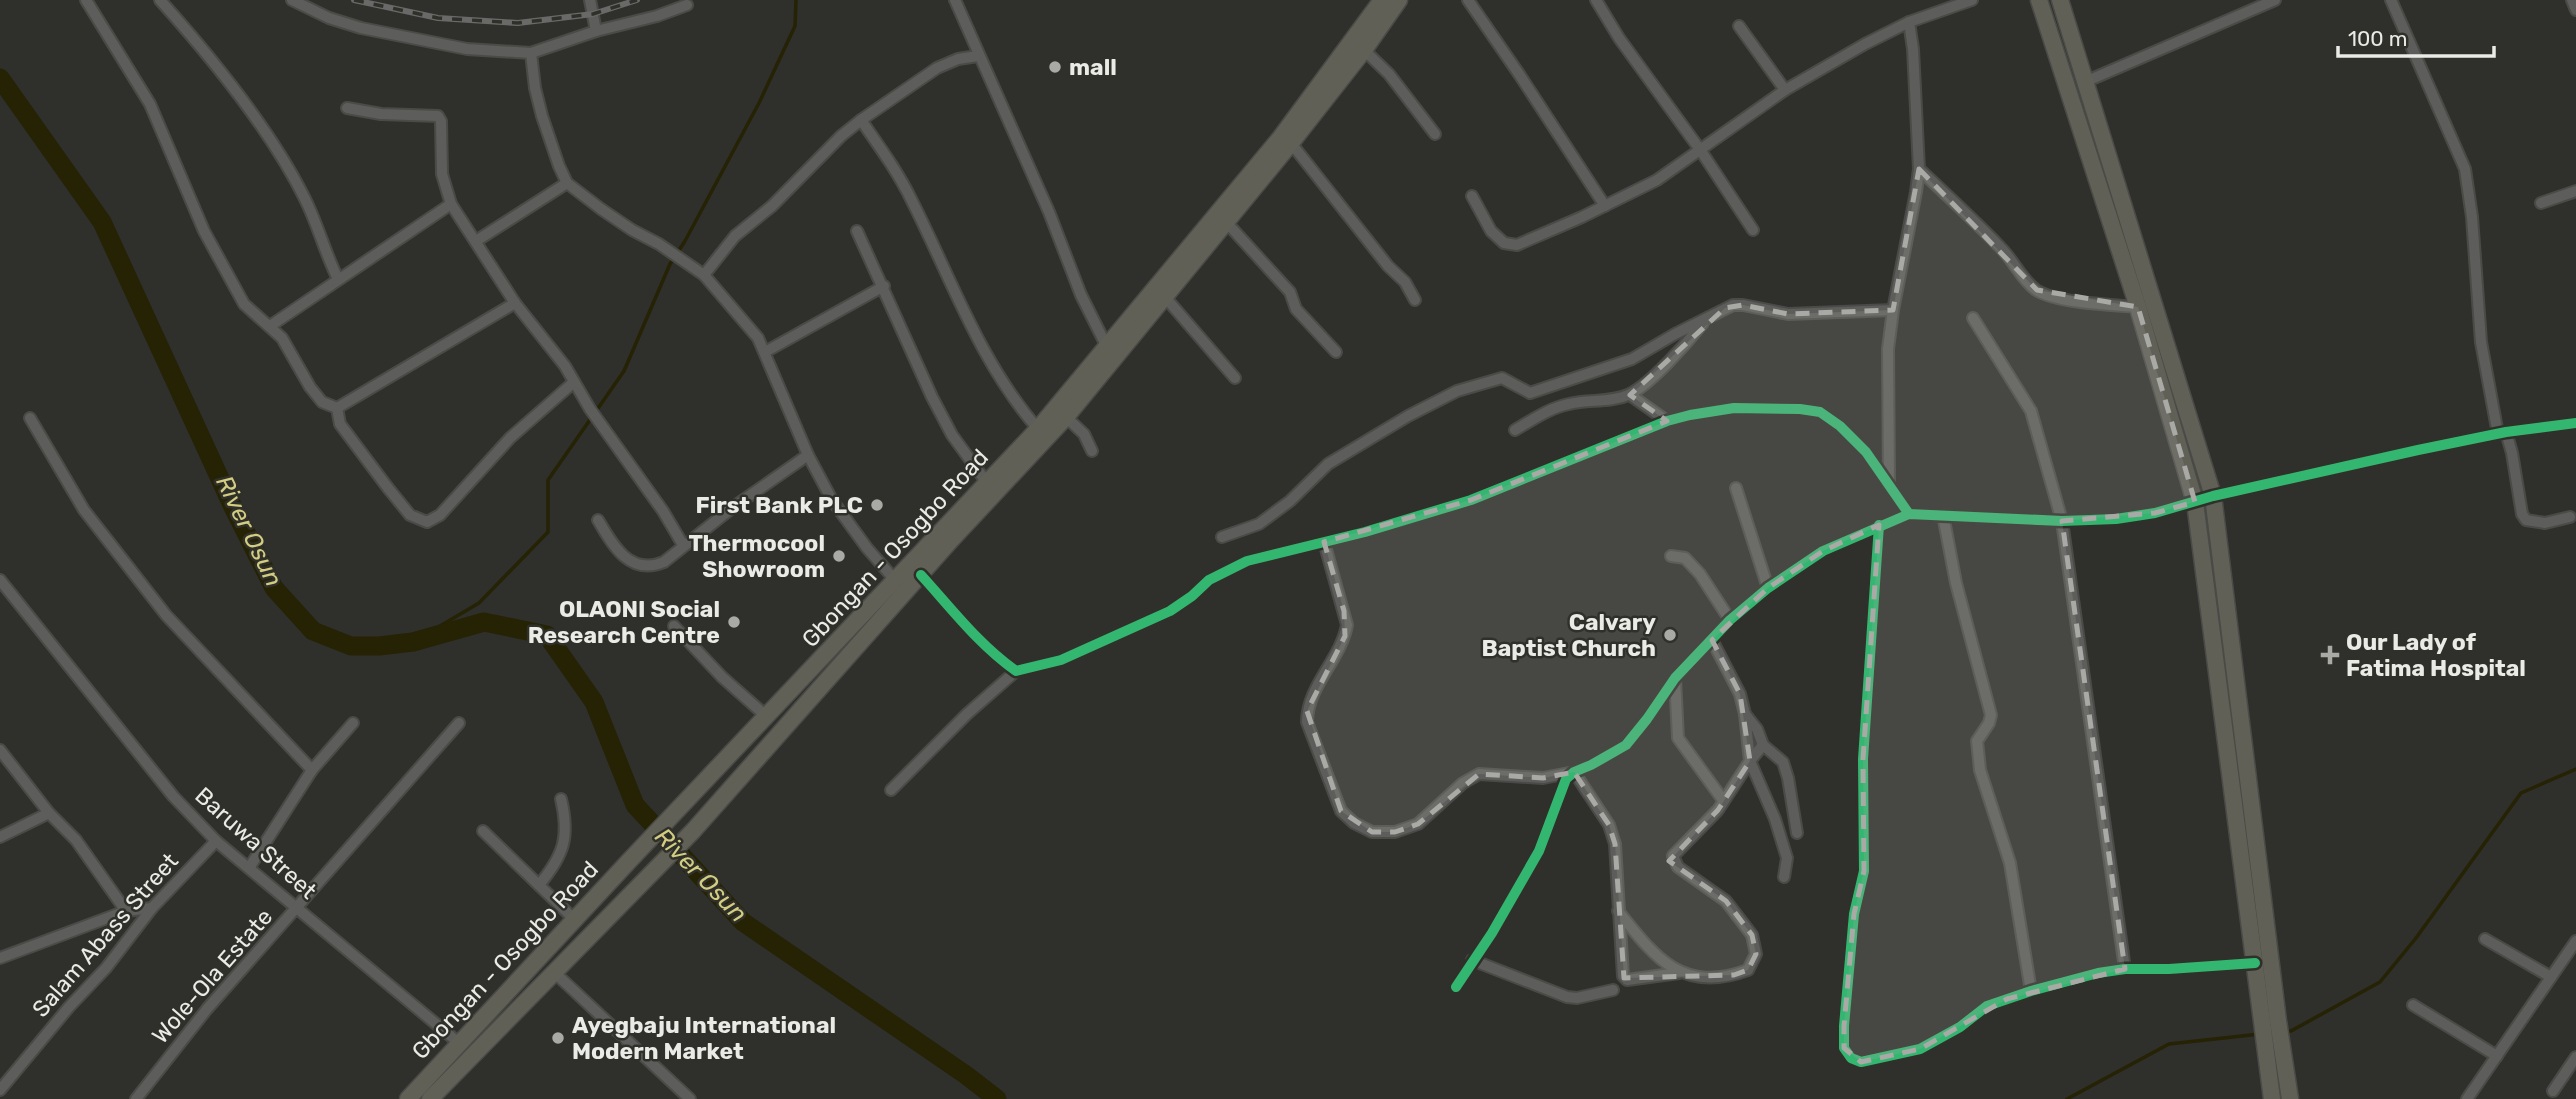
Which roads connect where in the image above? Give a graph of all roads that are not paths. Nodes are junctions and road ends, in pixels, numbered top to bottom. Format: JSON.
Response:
{"nodes":[{"id":1,"x":86,"y":0,"type":"edge"},
{"id":2,"x":160,"y":0,"type":"edge"},
{"id":3,"x":292,"y":0,"type":"edge"},
{"id":4,"x":590,"y":0,"type":"edge"},
{"id":5,"x":955,"y":0,"type":"edge"},
{"id":6,"x":1382,"y":0,"type":"edge"},
{"id":7,"x":1399,"y":0,"type":"edge"},
{"id":8,"x":1468,"y":0,"type":"edge"},
{"id":9,"x":1596,"y":0,"type":"edge"},
{"id":10,"x":1972,"y":0,"type":"edge"},
{"id":11,"x":2039,"y":0,"type":"edge"},
{"id":12,"x":2060,"y":0,"type":"edge"},
{"id":13,"x":2275,"y":0,"type":"edge"},
{"id":14,"x":2391,"y":0,"type":"edge"},
{"id":15,"x":2572,"y":0,"type":"edge"},
{"id":16,"x":687,"y":5,"type":"dead end"},
{"id":17,"x":2576,"y":10,"type":"edge"},
{"id":18,"x":1909,"y":22,"type":"junction"},
{"id":19,"x":1739,"y":26,"type":"dead end"},
{"id":20,"x":596,"y":31,"type":"junction"},
{"id":21,"x":1364,"y":50,"type":"junction"},
{"id":22,"x":531,"y":53,"type":"junction"},
{"id":23,"x":978,"y":56,"type":"junction"},
{"id":24,"x":2087,"y":81,"type":"junction"},
{"id":25,"x":1785,"y":90,"type":"junction"},
{"id":26,"x":347,"y":108,"type":"dead end"},
{"id":27,"x":861,"y":120,"type":"junction"},
{"id":28,"x":1435,"y":134,"type":"dead end"},
{"id":29,"x":1291,"y":143,"type":"junction"},
{"id":30,"x":1701,"y":151,"type":"junction"},
{"id":31,"x":1919,"y":169,"type":"junction"},
{"id":32,"x":567,"y":183,"type":"junction"},
{"id":33,"x":2576,"y":191,"type":"edge"},
{"id":34,"x":1472,"y":196,"type":"dead end"},
{"id":35,"x":2540,"y":203,"type":"dead end"},
{"id":36,"x":451,"y":204,"type":"junction"},
{"id":37,"x":1605,"y":206,"type":"junction"},
{"id":38,"x":1227,"y":223,"type":"junction"},
{"id":39,"x":1753,"y":230,"type":"dead end"},
{"id":40,"x":857,"y":231,"type":"dead end"},
{"id":41,"x":476,"y":241,"type":"junction"},
{"id":42,"x":704,"y":275,"type":"junction"},
{"id":43,"x":338,"y":279,"type":"junction"},
{"id":44,"x":884,"y":286,"type":"junction"},
{"id":45,"x":1165,"y":296,"type":"junction"},
{"id":46,"x":1415,"y":300,"type":"dead end"},
{"id":47,"x":515,"y":303,"type":"junction"},
{"id":48,"x":2138,"y":307,"type":"junction"},
{"id":49,"x":1893,"y":310,"type":"junction"},
{"id":50,"x":1973,"y":318,"type":"dead end"},
{"id":51,"x":1706,"y":319,"type":"junction"},
{"id":52,"x":270,"y":326,"type":"junction"},
{"id":53,"x":1106,"y":345,"type":"junction"},
{"id":54,"x":765,"y":352,"type":"junction"},
{"id":55,"x":1336,"y":352,"type":"dead end"},
{"id":56,"x":1235,"y":378,"type":"dead end"},
{"id":57,"x":573,"y":382,"type":"junction"},
{"id":58,"x":1630,"y":394,"type":"junction"},
{"id":59,"x":337,"y":408,"type":"junction"},
{"id":60,"x":1066,"y":417,"type":"junction"},
{"id":61,"x":30,"y":418,"type":"dead end"},
{"id":62,"x":1667,"y":421,"type":"junction"},
{"id":63,"x":2576,"y":423,"type":"edge"},
{"id":64,"x":1038,"y":429,"type":"junction"},
{"id":65,"x":1515,"y":430,"type":"dead end"},
{"id":66,"x":2502,"y":433,"type":"junction"},
{"id":67,"x":1092,"y":451,"type":"dead end"},
{"id":68,"x":808,"y":455,"type":"junction"},
{"id":69,"x":1021,"y":457,"type":"junction"},
{"id":70,"x":987,"y":483,"type":"junction"},
{"id":71,"x":1889,"y":484,"type":"junction"},
{"id":72,"x":1736,"y":488,"type":"dead end"},
{"id":73,"x":2213,"y":496,"type":"junction"},
{"id":74,"x":2195,"y":502,"type":"junction"},
{"id":75,"x":1909,"y":514,"type":"junction"},
{"id":76,"x":1943,"y":514,"type":"junction"},
{"id":77,"x":2570,"y":517,"type":"dead end"},
{"id":78,"x":598,"y":520,"type":"dead end"},
{"id":79,"x":2062,"y":521,"type":"junction"},
{"id":80,"x":1879,"y":525,"type":"junction"},
{"id":81,"x":1222,"y":537,"type":"dead end"},
{"id":82,"x":1324,"y":542,"type":"junction"},
{"id":83,"x":683,"y":545,"type":"junction"},
{"id":84,"x":1671,"y":556,"type":"dead end"},
{"id":85,"x":921,"y":575,"type":"junction"},
{"id":86,"x":0,"y":580,"type":"edge"},
{"id":87,"x":895,"y":580,"type":"junction"},
{"id":88,"x":1768,"y":588,"type":"junction"},
{"id":89,"x":1730,"y":620,"type":"junction"},
{"id":90,"x":674,"y":626,"type":"dead end"},
{"id":91,"x":1712,"y":640,"type":"junction"},
{"id":92,"x":1016,"y":671,"type":"junction"},
{"id":93,"x":1675,"y":678,"type":"junction"},
{"id":94,"x":1745,"y":714,"type":"junction"},
{"id":95,"x":766,"y":716,"type":"junction"},
{"id":96,"x":353,"y":723,"type":"dead end"},
{"id":97,"x":459,"y":723,"type":"dead end"},
{"id":98,"x":1763,"y":745,"type":"junction"},
{"id":99,"x":0,"y":750,"type":"edge"},
{"id":100,"x":1750,"y":761,"type":"junction"},
{"id":101,"x":312,"y":770,"type":"junction"},
{"id":102,"x":1574,"y":772,"type":"junction"},
{"id":103,"x":891,"y":790,"type":"dead end"},
{"id":104,"x":561,"y":799,"type":"dead end"},
{"id":105,"x":1723,"y":800,"type":"junction"},
{"id":106,"x":49,"y":813,"type":"junction"},
{"id":107,"x":483,"y":831,"type":"dead end"},
{"id":108,"x":1797,"y":833,"type":"dead end"},
{"id":109,"x":0,"y":837,"type":"edge"},
{"id":110,"x":216,"y":841,"type":"junction"},
{"id":111,"x":248,"y":868,"type":"junction"},
{"id":112,"x":1784,"y":877,"type":"dead end"},
{"id":113,"x":539,"y":885,"type":"junction"},
{"id":114,"x":152,"y":908,"type":"junction"},
{"id":115,"x":297,"y":909,"type":"junction"},
{"id":116,"x":126,"y":911,"type":"junction"},
{"id":117,"x":1618,"y":911,"type":"junction"},
{"id":118,"x":575,"y":920,"type":"junction"},
{"id":119,"x":2485,"y":939,"type":"dead end"},
{"id":120,"x":2576,"y":941,"type":"edge"},
{"id":121,"x":0,"y":958,"type":"edge"},
{"id":122,"x":1472,"y":960,"type":"junction"},
{"id":123,"x":2255,"y":963,"type":"junction"},
{"id":124,"x":2125,"y":969,"type":"junction"},
{"id":125,"x":555,"y":973,"type":"junction"},
{"id":126,"x":1679,"y":973,"type":"junction"},
{"id":127,"x":2551,"y":977,"type":"junction"},
{"id":128,"x":1456,"y":987,"type":"dead end"},
{"id":129,"x":1613,"y":990,"type":"dead end"},
{"id":130,"x":2031,"y":991,"type":"junction"},
{"id":131,"x":2413,"y":1005,"type":"dead end"},
{"id":132,"x":2270,"y":1021,"type":"junction"},
{"id":133,"x":459,"y":1044,"type":"junction"},
{"id":134,"x":2274,"y":1056,"type":"junction"},
{"id":135,"x":2497,"y":1056,"type":"junction"},
{"id":136,"x":2576,"y":1057,"type":"edge"},
{"id":137,"x":0,"y":1090,"type":"edge"},
{"id":138,"x":2553,"y":1091,"type":"dead end"},
{"id":139,"x":136,"y":1099,"type":"edge"},
{"id":140,"x":408,"y":1099,"type":"edge"},
{"id":141,"x":430,"y":1099,"type":"edge"},
{"id":142,"x":690,"y":1099,"type":"edge"},
{"id":143,"x":2272,"y":1099,"type":"edge"},
{"id":144,"x":2290,"y":1099,"type":"edge"},
{"id":145,"x":2467,"y":1099,"type":"edge"}],
"edges":[{"from":1,"to":52,"type":"street"},
{"from":2,"to":43,"type":"street"},
{"from":3,"to":22,"type":"street"},
{"from":4,"to":20,"type":"street"},
{"from":5,"to":23,"type":"street"},
{"from":6,"to":53,"type":"main road","name":"Gbongan - Osogbo Road"},
{"from":7,"to":21,"type":"main road","name":"Gbongan - Osogbo Road"},
{"from":8,"to":37,"type":"street"},
{"from":9,"to":30,"type":"street"},
{"from":10,"to":18,"type":"street"},
{"from":11,"to":48,"type":"main road"},
{"from":12,"to":24,"type":"main road"},
{"from":13,"to":24,"type":"street"},
{"from":14,"to":66,"type":"street"},
{"from":15,"to":17,"type":"street"},
{"from":16,"to":20,"type":"street"},
{"from":18,"to":25,"type":"street"},
{"from":18,"to":31,"type":"street"},
{"from":19,"to":25,"type":"street"},
{"from":20,"to":22,"type":"street"},
{"from":21,"to":28,"type":"street"},
{"from":21,"to":29,"type":"main road","name":"Gbongan - Osogbo Road"},
{"from":22,"to":32,"type":"street"},
{"from":23,"to":27,"type":"street"},
{"from":23,"to":53,"type":"street"},
{"from":24,"to":73,"type":"main road"},
{"from":25,"to":30,"type":"street"},
{"from":26,"to":36,"type":"street"},
{"from":27,"to":42,"type":"street"},
{"from":27,"to":64,"type":"street"},
{"from":29,"to":38,"type":"main road","name":"Gbongan - Osogbo Road"},
{"from":29,"to":46,"type":"street"},
{"from":30,"to":37,"type":"street"},
{"from":30,"to":39,"type":"street"},
{"from":31,"to":48,"type":"street"},
{"from":31,"to":49,"type":"street"},
{"from":32,"to":41,"type":"street"},
{"from":32,"to":42,"type":"street"},
{"from":33,"to":35,"type":"street"},
{"from":34,"to":37,"type":"street"},
{"from":36,"to":41,"type":"street"},
{"from":36,"to":43,"type":"street"},
{"from":38,"to":45,"type":"main road","name":"Gbongan - Osogbo Road"},
{"from":38,"to":55,"type":"street"},
{"from":40,"to":44,"type":"street"},
{"from":41,"to":47,"type":"street"},
{"from":42,"to":54,"type":"street"},
{"from":43,"to":52,"type":"street"},
{"from":44,"to":54,"type":"street"},
{"from":44,"to":70,"type":"street"},
{"from":45,"to":56,"type":"street"},
{"from":45,"to":60,"type":"main road","name":"Gbongan - Osogbo Road"},
{"from":47,"to":57,"type":"street"},
{"from":47,"to":59,"type":"street"},
{"from":48,"to":74,"type":"main road"},
{"from":49,"to":51,"type":"street"},
{"from":49,"to":71,"type":"street"},
{"from":50,"to":79,"type":"street"},
{"from":51,"to":58,"type":"street"},
{"from":51,"to":81,"type":"street"},
{"from":52,"to":59,"type":"street"},
{"from":53,"to":64,"type":"main road","name":"Gbongan - Osogbo Road"},
{"from":54,"to":68,"type":"street"},
{"from":57,"to":59,"type":"street"},
{"from":57,"to":83,"type":"street"},
{"from":58,"to":62,"type":"street"},
{"from":58,"to":65,"type":"street"},
{"from":60,"to":67,"type":"street"},
{"from":60,"to":69,"type":"main road","name":"Gbongan - Osogbo Road"},
{"from":61,"to":101,"type":"street"},
{"from":62,"to":71,"type":"street"},
{"from":62,"to":82,"type":"street"},
{"from":63,"to":66,"type":"street"},
{"from":64,"to":69,"type":"main road","name":"Gbongan - Osogbo Road"},
{"from":66,"to":73,"type":"street"},
{"from":66,"to":77,"type":"street"},
{"from":68,"to":83,"type":"street"},
{"from":68,"to":87,"type":"street"},
{"from":69,"to":70,"type":"main road","name":"Gbongan - Osogbo Road"},
{"from":69,"to":85,"type":"main road","name":"Gbongan - Osogbo Road"},
{"from":70,"to":87,"type":"main road","name":"Gbongan - Osogbo Road"},
{"from":71,"to":75,"type":"street"},
{"from":72,"to":88,"type":"street"},
{"from":73,"to":74,"type":"street"},
{"from":73,"to":132,"type":"main road"},
{"from":74,"to":79,"type":"street"},
{"from":74,"to":123,"type":"main road"},
{"from":75,"to":76,"type":"street"},
{"from":75,"to":80,"type":"street"},
{"from":76,"to":79,"type":"street"},
{"from":76,"to":130,"type":"street"},
{"from":78,"to":83,"type":"street"},
{"from":79,"to":124,"type":"street"},
{"from":80,"to":88,"type":"street"},
{"from":80,"to":130,"type":"street"},
{"from":82,"to":92,"type":"street"},
{"from":82,"to":102,"type":"street"},
{"from":84,"to":89,"type":"street"},
{"from":85,"to":92,"type":"street"},
{"from":85,"to":125,"type":"main road","name":"Gbongan - Osogbo Road"},
{"from":86,"to":110,"type":"street","name":"Baruwa Street"},
{"from":87,"to":95,"type":"main road","name":"Gbongan - Osogbo Road"},
{"from":88,"to":89,"type":"street"},
{"from":89,"to":91,"type":"street"},
{"from":90,"to":95,"type":"street"},
{"from":91,"to":93,"type":"street"},
{"from":91,"to":94,"type":"street"},
{"from":92,"to":103,"type":"street"},
{"from":93,"to":102,"type":"street"},
{"from":93,"to":105,"type":"street"},
{"from":94,"to":98,"type":"street"},
{"from":94,"to":100,"type":"street"},
{"from":95,"to":118,"type":"main road","name":"Gbongan - Osogbo Road"},
{"from":96,"to":101,"type":"street"},
{"from":97,"to":115,"type":"street","name":"Wole-Ola Estate"},
{"from":98,"to":100,"type":"street"},
{"from":98,"to":108,"type":"street"},
{"from":99,"to":106,"type":"street"},
{"from":100,"to":105,"type":"street"},
{"from":100,"to":112,"type":"street"},
{"from":101,"to":111,"type":"street"},
{"from":102,"to":117,"type":"street"},
{"from":102,"to":122,"type":"street"},
{"from":104,"to":113,"type":"street"},
{"from":105,"to":126,"type":"street"},
{"from":106,"to":109,"type":"street"},
{"from":106,"to":116,"type":"street"},
{"from":107,"to":113,"type":"street"},
{"from":110,"to":111,"type":"street","name":"Baruwa Street"},
{"from":110,"to":114,"type":"street","name":"Salam Abass Street"},
{"from":111,"to":115,"type":"street","name":"Baruwa Street"},
{"from":113,"to":118,"type":"street"},
{"from":114,"to":116,"type":"street"},
{"from":114,"to":137,"type":"street","name":"Salam Abass Street"},
{"from":115,"to":133,"type":"street","name":"Baruwa Street"},
{"from":115,"to":139,"type":"street","name":"Wole-Ola Estate"},
{"from":116,"to":121,"type":"street"},
{"from":117,"to":126,"type":"street"},
{"from":117,"to":126,"type":"street"},
{"from":118,"to":133,"type":"main road","name":"Gbongan - Osogbo Road"},
{"from":119,"to":127,"type":"street"},
{"from":120,"to":127,"type":"street"},
{"from":122,"to":128,"type":"street"},
{"from":122,"to":129,"type":"street"},
{"from":123,"to":124,"type":"street"},
{"from":123,"to":132,"type":"main road"},
{"from":124,"to":130,"type":"street"},
{"from":125,"to":141,"type":"main road","name":"Gbongan - Osogbo Road"},
{"from":125,"to":142,"type":"street"},
{"from":127,"to":135,"type":"street"},
{"from":131,"to":135,"type":"street"},
{"from":132,"to":134,"type":"main road"},
{"from":133,"to":140,"type":"main road","name":"Gbongan - Osogbo Road"},
{"from":134,"to":143,"type":"main road"},
{"from":134,"to":144,"type":"main road"},
{"from":135,"to":145,"type":"street"},
{"from":136,"to":138,"type":"street"}]}
